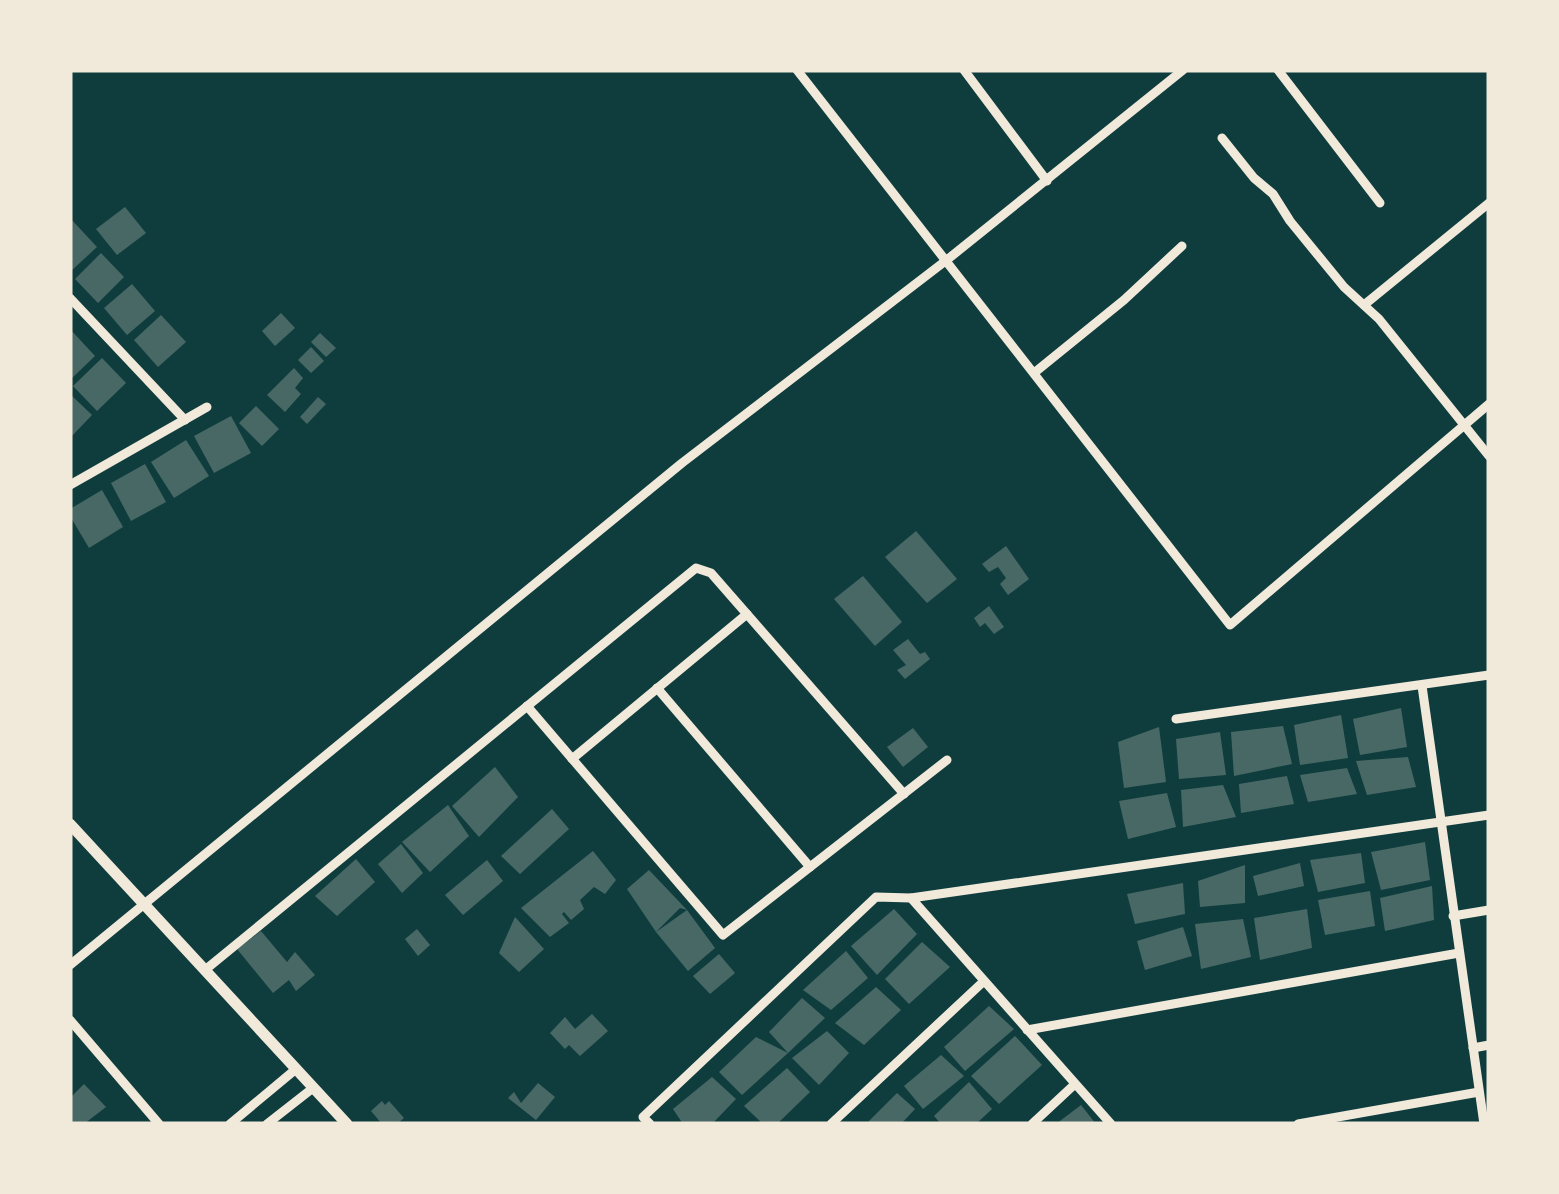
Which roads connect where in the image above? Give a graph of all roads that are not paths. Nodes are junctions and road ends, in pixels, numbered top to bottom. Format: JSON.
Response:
{"nodes":[{"id":1,"x":798,"y":70,"type":"edge"},
{"id":2,"x":964,"y":70,"type":"edge"},
{"id":3,"x":1166,"y":70,"type":"edge"},
{"id":4,"x":1183,"y":70,"type":"edge"},
{"id":5,"x":1278,"y":70,"type":"edge"},
{"id":6,"x":1174,"y":79,"type":"junction"},
{"id":7,"x":1222,"y":138,"type":"dead end"},
{"id":8,"x":1047,"y":182,"type":"junction"},
{"id":9,"x":1489,"y":202,"type":"edge"},
{"id":10,"x":1380,"y":204,"type":"dead end"},
{"id":11,"x":1182,"y":246,"type":"dead end"},
{"id":12,"x":948,"y":259,"type":"junction"},
{"id":13,"x":70,"y":298,"type":"edge"},
{"id":14,"x":1364,"y":305,"type":"junction"},
{"id":15,"x":1034,"y":373,"type":"junction"},
{"id":16,"x":1489,"y":404,"type":"edge"},
{"id":17,"x":207,"y":408,"type":"dead end"},
{"id":18,"x":185,"y":420,"type":"junction"},
{"id":19,"x":1465,"y":424,"type":"junction"},
{"id":20,"x":1489,"y":456,"type":"edge"},
{"id":21,"x":71,"y":483,"type":"edge"},
{"id":22,"x":747,"y":614,"type":"junction"},
{"id":23,"x":1489,"y":676,"type":"edge"},
{"id":24,"x":1422,"y":686,"type":"junction"},
{"id":25,"x":657,"y":688,"type":"junction"},
{"id":26,"x":527,"y":706,"type":"junction"},
{"id":27,"x":1176,"y":719,"type":"dead end"},
{"id":28,"x":572,"y":758,"type":"junction"},
{"id":29,"x":947,"y":760,"type":"dead end"},
{"id":30,"x":904,"y":794,"type":"junction"},
{"id":31,"x":1489,"y":815,"type":"edge"},
{"id":32,"x":1440,"y":822,"type":"junction"},
{"id":33,"x":70,"y":824,"type":"edge"},
{"id":34,"x":810,"y":867,"type":"junction"},
{"id":35,"x":910,"y":898,"type":"junction"},
{"id":36,"x":144,"y":904,"type":"junction"},
{"id":37,"x":1489,"y":910,"type":"edge"},
{"id":38,"x":1454,"y":916,"type":"junction"},
{"id":39,"x":1458,"y":953,"type":"junction"},
{"id":40,"x":70,"y":965,"type":"edge"},
{"id":41,"x":205,"y":970,"type":"junction"},
{"id":42,"x":984,"y":981,"type":"junction"},
{"id":43,"x":70,"y":1020,"type":"edge"},
{"id":44,"x":1028,"y":1030,"type":"junction"},
{"id":45,"x":1489,"y":1045,"type":"edge"},
{"id":46,"x":1473,"y":1048,"type":"junction"},
{"id":47,"x":296,"y":1069,"type":"junction"},
{"id":48,"x":1075,"y":1084,"type":"junction"},
{"id":49,"x":314,"y":1088,"type":"junction"},
{"id":50,"x":1479,"y":1092,"type":"junction"},
{"id":51,"x":159,"y":1124,"type":"edge"},
{"id":52,"x":230,"y":1124,"type":"edge"},
{"id":53,"x":268,"y":1124,"type":"edge"},
{"id":54,"x":347,"y":1124,"type":"edge"},
{"id":55,"x":650,"y":1124,"type":"edge"},
{"id":56,"x":831,"y":1124,"type":"edge"},
{"id":57,"x":1032,"y":1124,"type":"edge"},
{"id":58,"x":1110,"y":1124,"type":"edge"},
{"id":59,"x":1298,"y":1124,"type":"edge"},
{"id":60,"x":1484,"y":1124,"type":"edge"}],
"edges":[{"from":1,"to":12,"type":"street"},
{"from":2,"to":8,"type":"street"},
{"from":3,"to":6,"type":"street"},
{"from":4,"to":6,"type":"street"},
{"from":5,"to":10,"type":"street"},
{"from":6,"to":8,"type":"street"},
{"from":7,"to":14,"type":"street"},
{"from":8,"to":12,"type":"street"},
{"from":9,"to":14,"type":"street"},
{"from":11,"to":15,"type":"street"},
{"from":12,"to":15,"type":"street"},
{"from":12,"to":36,"type":"street"},
{"from":13,"to":18,"type":"street"},
{"from":14,"to":19,"type":"street"},
{"from":15,"to":19,"type":"street"},
{"from":16,"to":19,"type":"street"},
{"from":17,"to":18,"type":"street"},
{"from":18,"to":21,"type":"street"},
{"from":19,"to":20,"type":"street"},
{"from":22,"to":25,"type":"street"},
{"from":22,"to":26,"type":"street"},
{"from":22,"to":30,"type":"street"},
{"from":23,"to":24,"type":"street"},
{"from":24,"to":27,"type":"street"},
{"from":24,"to":32,"type":"street"},
{"from":25,"to":28,"type":"street"},
{"from":25,"to":34,"type":"street"},
{"from":26,"to":28,"type":"street"},
{"from":26,"to":41,"type":"street"},
{"from":28,"to":34,"type":"street"},
{"from":29,"to":30,"type":"street"},
{"from":30,"to":34,"type":"street"},
{"from":31,"to":32,"type":"street"},
{"from":32,"to":35,"type":"street"},
{"from":32,"to":38,"type":"street"},
{"from":33,"to":36,"type":"main road"},
{"from":35,"to":42,"type":"street"},
{"from":35,"to":55,"type":"street"},
{"from":36,"to":40,"type":"street"},
{"from":36,"to":41,"type":"main road"},
{"from":37,"to":38,"type":"street"},
{"from":38,"to":39,"type":"street"},
{"from":39,"to":44,"type":"street"},
{"from":39,"to":46,"type":"street"},
{"from":41,"to":47,"type":"main road"},
{"from":42,"to":44,"type":"street"},
{"from":42,"to":56,"type":"street"},
{"from":43,"to":51,"type":"street"},
{"from":44,"to":48,"type":"street"},
{"from":45,"to":46,"type":"street"},
{"from":46,"to":50,"type":"street"},
{"from":47,"to":49,"type":"main road"},
{"from":47,"to":52,"type":"street"},
{"from":48,"to":57,"type":"street"},
{"from":48,"to":58,"type":"street"},
{"from":49,"to":53,"type":"street"},
{"from":49,"to":54,"type":"main road"},
{"from":50,"to":59,"type":"street"},
{"from":50,"to":60,"type":"street"}]}
